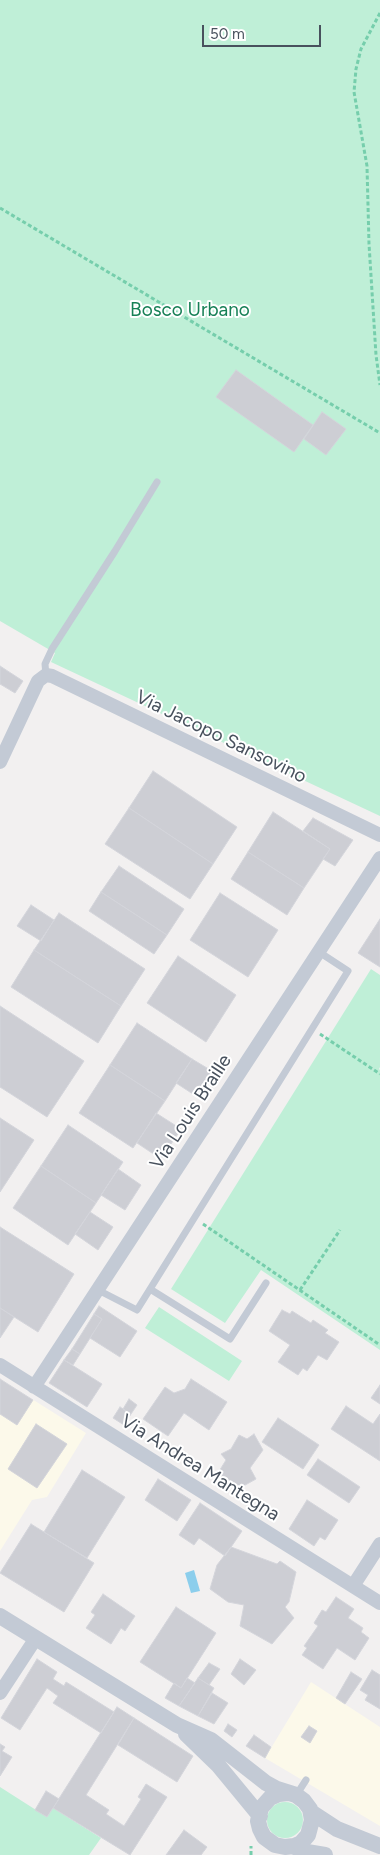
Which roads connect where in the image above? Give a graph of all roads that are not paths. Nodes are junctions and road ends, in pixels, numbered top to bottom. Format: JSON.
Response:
{"nodes":[{"id":1,"x":157,"y":482,"type":"dead end"},
{"id":2,"x":46,"y":676,"type":"junction"},
{"id":3,"x":0,"y":762,"type":"edge"},
{"id":4,"x":380,"y":835,"type":"edge"},
{"id":5,"x":380,"y":858,"type":"edge"},
{"id":6,"x":318,"y":952,"type":"junction"},
{"id":7,"x":266,"y":1283,"type":"dead end"},
{"id":8,"x":150,"y":1289,"type":"junction"},
{"id":9,"x":98,"y":1290,"type":"junction"},
{"id":10,"x":0,"y":1366,"type":"edge"},
{"id":11,"x":34,"y":1387,"type":"junction"},
{"id":12,"x":380,"y":1544,"type":"edge"},
{"id":13,"x":353,"y":1586,"type":"junction"},
{"id":14,"x":380,"y":1603,"type":"edge"},
{"id":15,"x":0,"y":1616,"type":"edge"},
{"id":16,"x":36,"y":1638,"type":"junction"},
{"id":17,"x":0,"y":1693,"type":"edge"},
{"id":18,"x":177,"y":1725,"type":"junction"},
{"id":19,"x":306,"y":1780,"type":"dead end"},
{"id":20,"x":292,"y":1794,"type":"junction"},
{"id":21,"x":310,"y":1812,"type":"junction"},
{"id":22,"x":260,"y":1816,"type":"junction"},
{"id":23,"x":260,"y":1846,"type":"edge"},
{"id":24,"x":380,"y":1846,"type":"edge"},
{"id":25,"x":284,"y":1849,"type":"edge"},
{"id":26,"x":325,"y":1855,"type":"edge"}],
"edges":[{"from":1,"to":2,"type":"lane"},
{"from":2,"to":3,"type":"street"},
{"from":2,"to":4,"type":"street","name":"Via Jacopo Sansovino"},
{"from":5,"to":6,"type":"street","name":"Via Louis Braille"},
{"from":6,"to":8,"type":"lane"},
{"from":6,"to":9,"type":"street","name":"Via Louis Braille"},
{"from":7,"to":8,"type":"lane"},
{"from":8,"to":9,"type":"lane"},
{"from":9,"to":11,"type":"street","name":"Via Louis Braille"},
{"from":10,"to":11,"type":"street","name":"Via Andrea Mantegna"},
{"from":11,"to":13,"type":"street","name":"Via Andrea Mantegna"},
{"from":12,"to":13,"type":"street"},
{"from":13,"to":14,"type":"street","name":"Via Andrea Mantegna"},
{"from":15,"to":16,"type":"street"},
{"from":16,"to":17,"type":"street"},
{"from":16,"to":18,"type":"street"},
{"from":18,"to":20,"type":"street"},
{"from":18,"to":22,"type":"street"},
{"from":19,"to":20,"type":"lane"},
{"from":20,"to":21,"type":"street"},
{"from":20,"to":22,"type":"street"},
{"from":21,"to":24,"type":"street"},
{"from":21,"to":25,"type":"street"},
{"from":22,"to":23,"type":"street"},
{"from":23,"to":25,"type":"street"},
{"from":25,"to":26,"type":"street"}]}
